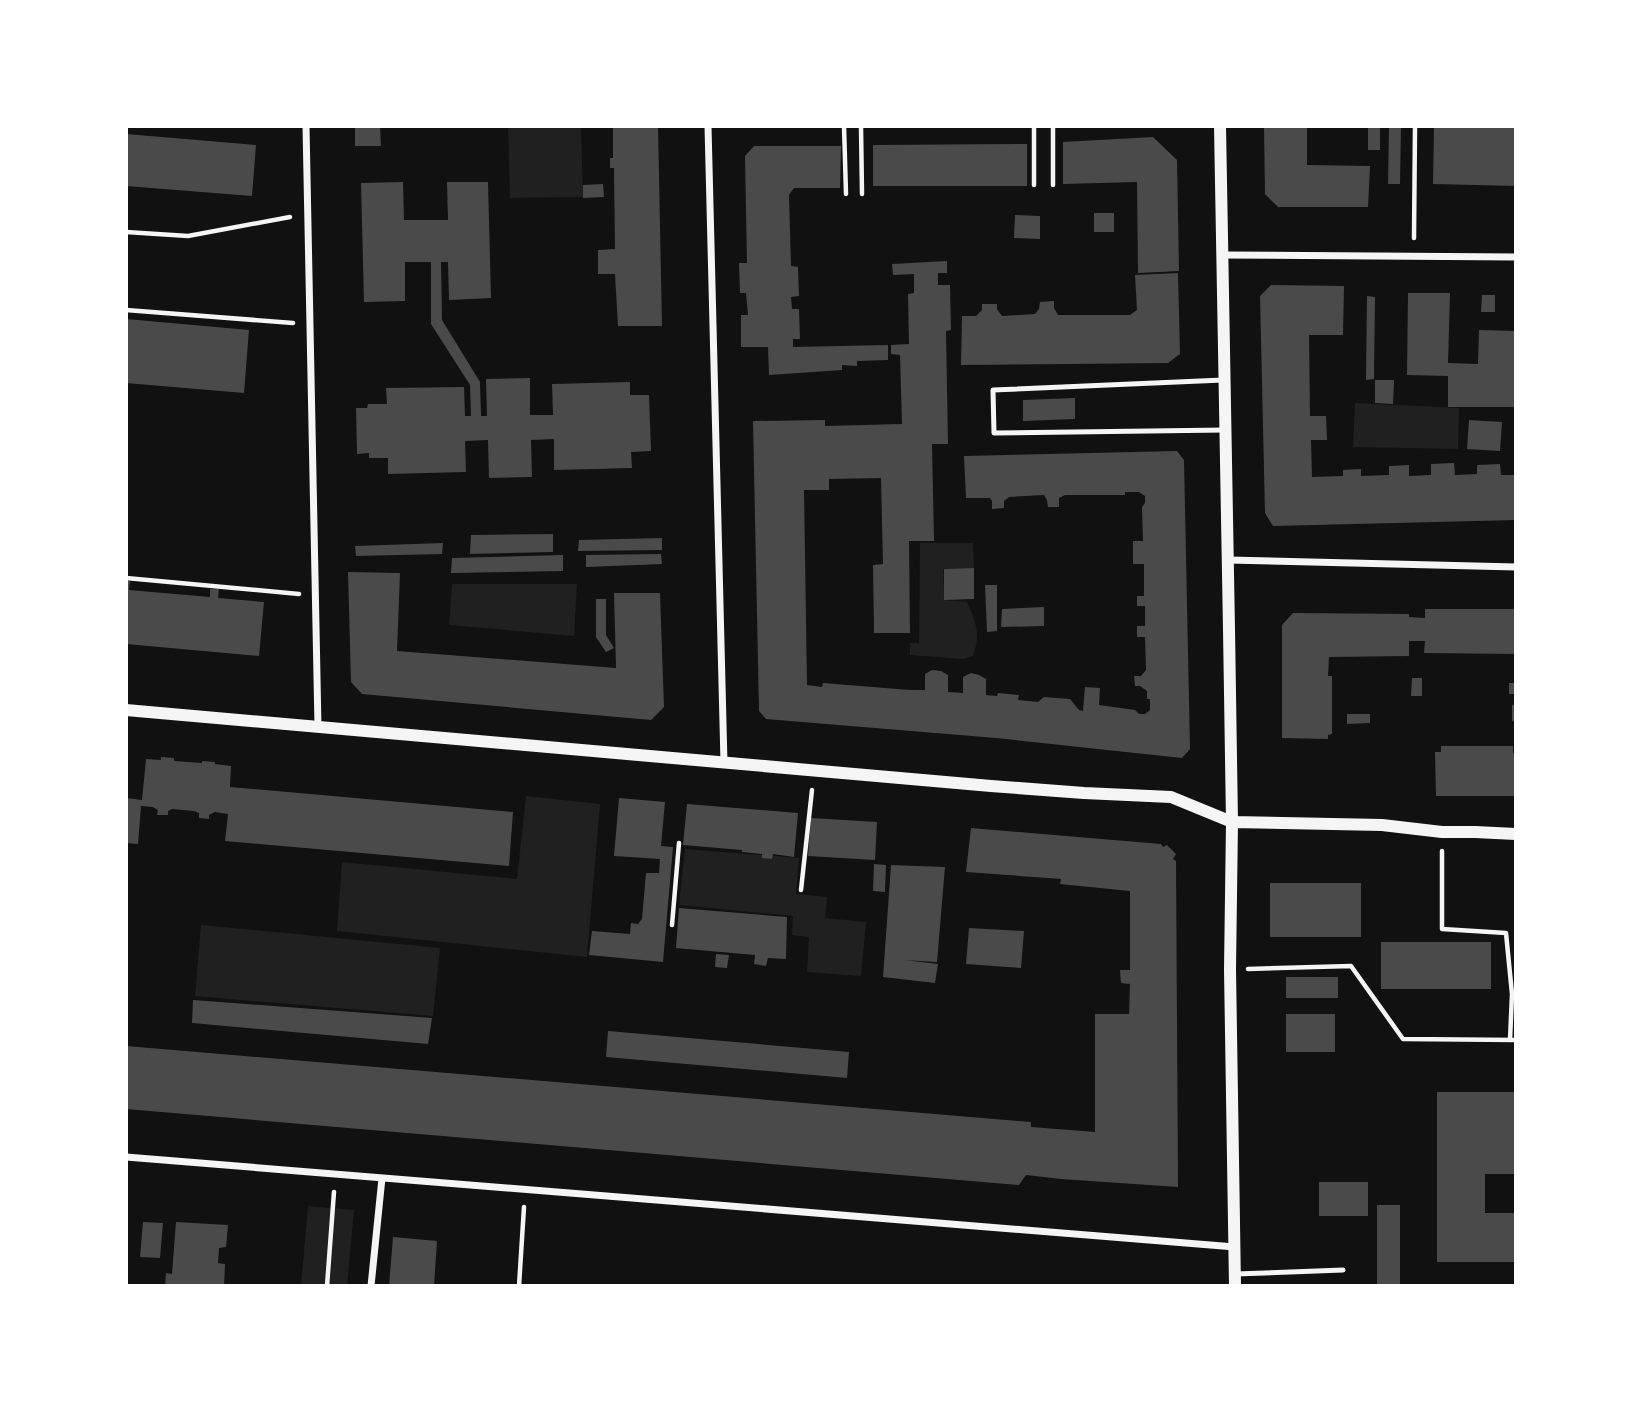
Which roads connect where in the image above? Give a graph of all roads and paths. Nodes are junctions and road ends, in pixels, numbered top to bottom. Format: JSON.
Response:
{"nodes":[{"id":1,"x":306,"y":126,"type":"edge"},
{"id":2,"x":708,"y":126,"type":"edge"},
{"id":3,"x":844,"y":126,"type":"edge"},
{"id":4,"x":861,"y":126,"type":"edge"},
{"id":5,"x":1034,"y":126,"type":"edge"},
{"id":6,"x":1053,"y":126,"type":"edge"},
{"id":7,"x":1220,"y":126,"type":"edge"},
{"id":8,"x":1415,"y":126,"type":"edge"},
{"id":9,"x":1034,"y":185,"type":"dead end"},
{"id":10,"x":1053,"y":185,"type":"dead end"},
{"id":11,"x":846,"y":194,"type":"dead end"},
{"id":12,"x":862,"y":194,"type":"dead end"},
{"id":13,"x":308,"y":214,"type":"junction"},
{"id":14,"x":126,"y":232,"type":"edge"},
{"id":15,"x":1222,"y":255,"type":"junction"},
{"id":16,"x":1414,"y":256,"type":"junction"},
{"id":17,"x":1516,"y":257,"type":"edge"},
{"id":18,"x":126,"y":310,"type":"edge"},
{"id":19,"x":310,"y":324,"type":"junction"},
{"id":20,"x":1225,"y":380,"type":"junction"},
{"id":21,"x":1226,"y":430,"type":"junction"},
{"id":22,"x":1228,"y":560,"type":"junction"},
{"id":23,"x":1516,"y":567,"type":"edge"},
{"id":24,"x":126,"y":578,"type":"edge"},
{"id":25,"x":316,"y":595,"type":"junction"},
{"id":26,"x":126,"y":710,"type":"edge"},
{"id":27,"x":318,"y":727,"type":"junction"},
{"id":28,"x":724,"y":762,"type":"junction"},
{"id":29,"x":815,"y":771,"type":"junction"},
{"id":30,"x":1232,"y":822,"type":"junction"},
{"id":31,"x":1441,"y":832,"type":"junction"},
{"id":32,"x":1516,"y":834,"type":"edge"},
{"id":33,"x":679,"y":843,"type":"dead end"},
{"id":34,"x":801,"y":890,"type":"dead end"},
{"id":35,"x":672,"y":925,"type":"dead end"},
{"id":36,"x":1230,"y":969,"type":"junction"},
{"id":37,"x":1513,"y":1040,"type":"edge"},
{"id":38,"x":126,"y":1157,"type":"edge"},
{"id":39,"x":336,"y":1174,"type":"junction"},
{"id":40,"x":382,"y":1178,"type":"junction"},
{"id":41,"x":525,"y":1189,"type":"junction"},
{"id":42,"x":1235,"y":1247,"type":"junction"},
{"id":43,"x":1343,"y":1270,"type":"dead end"},
{"id":44,"x":1235,"y":1280,"type":"edge"},
{"id":45,"x":327,"y":1286,"type":"edge"},
{"id":46,"x":371,"y":1286,"type":"edge"},
{"id":47,"x":519,"y":1286,"type":"edge"}],
"edges":[{"from":1,"to":13,"type":"street"},
{"from":2,"to":28,"type":"street"},
{"from":3,"to":11,"type":"path"},
{"from":4,"to":12,"type":"path"},
{"from":5,"to":9,"type":"path"},
{"from":6,"to":10,"type":"path"},
{"from":7,"to":15,"type":"street"},
{"from":8,"to":16,"type":"path"},
{"from":13,"to":14,"type":"path"},
{"from":13,"to":19,"type":"street"},
{"from":15,"to":16,"type":"street"},
{"from":15,"to":20,"type":"street"},
{"from":16,"to":17,"type":"street"},
{"from":18,"to":19,"type":"path"},
{"from":19,"to":25,"type":"street"},
{"from":20,"to":21,"type":"street"},
{"from":20,"to":21,"type":"lane"},
{"from":21,"to":22,"type":"street"},
{"from":22,"to":23,"type":"street"},
{"from":22,"to":30,"type":"street"},
{"from":24,"to":25,"type":"path"},
{"from":25,"to":27,"type":"street"},
{"from":26,"to":27,"type":"street"},
{"from":27,"to":28,"type":"street"},
{"from":28,"to":29,"type":"street"},
{"from":29,"to":30,"type":"street"},
{"from":29,"to":34,"type":"path"},
{"from":30,"to":31,"type":"street"},
{"from":30,"to":36,"type":"street"},
{"from":31,"to":32,"type":"street"},
{"from":31,"to":37,"type":"path"},
{"from":33,"to":35,"type":"path"},
{"from":36,"to":37,"type":"path"},
{"from":36,"to":42,"type":"street"},
{"from":38,"to":39,"type":"street"},
{"from":39,"to":40,"type":"street"},
{"from":39,"to":45,"type":"path"},
{"from":40,"to":41,"type":"street"},
{"from":40,"to":46,"type":"street"},
{"from":41,"to":42,"type":"street"},
{"from":41,"to":47,"type":"path"},
{"from":42,"to":44,"type":"street"},
{"from":43,"to":44,"type":"lane"}]}
